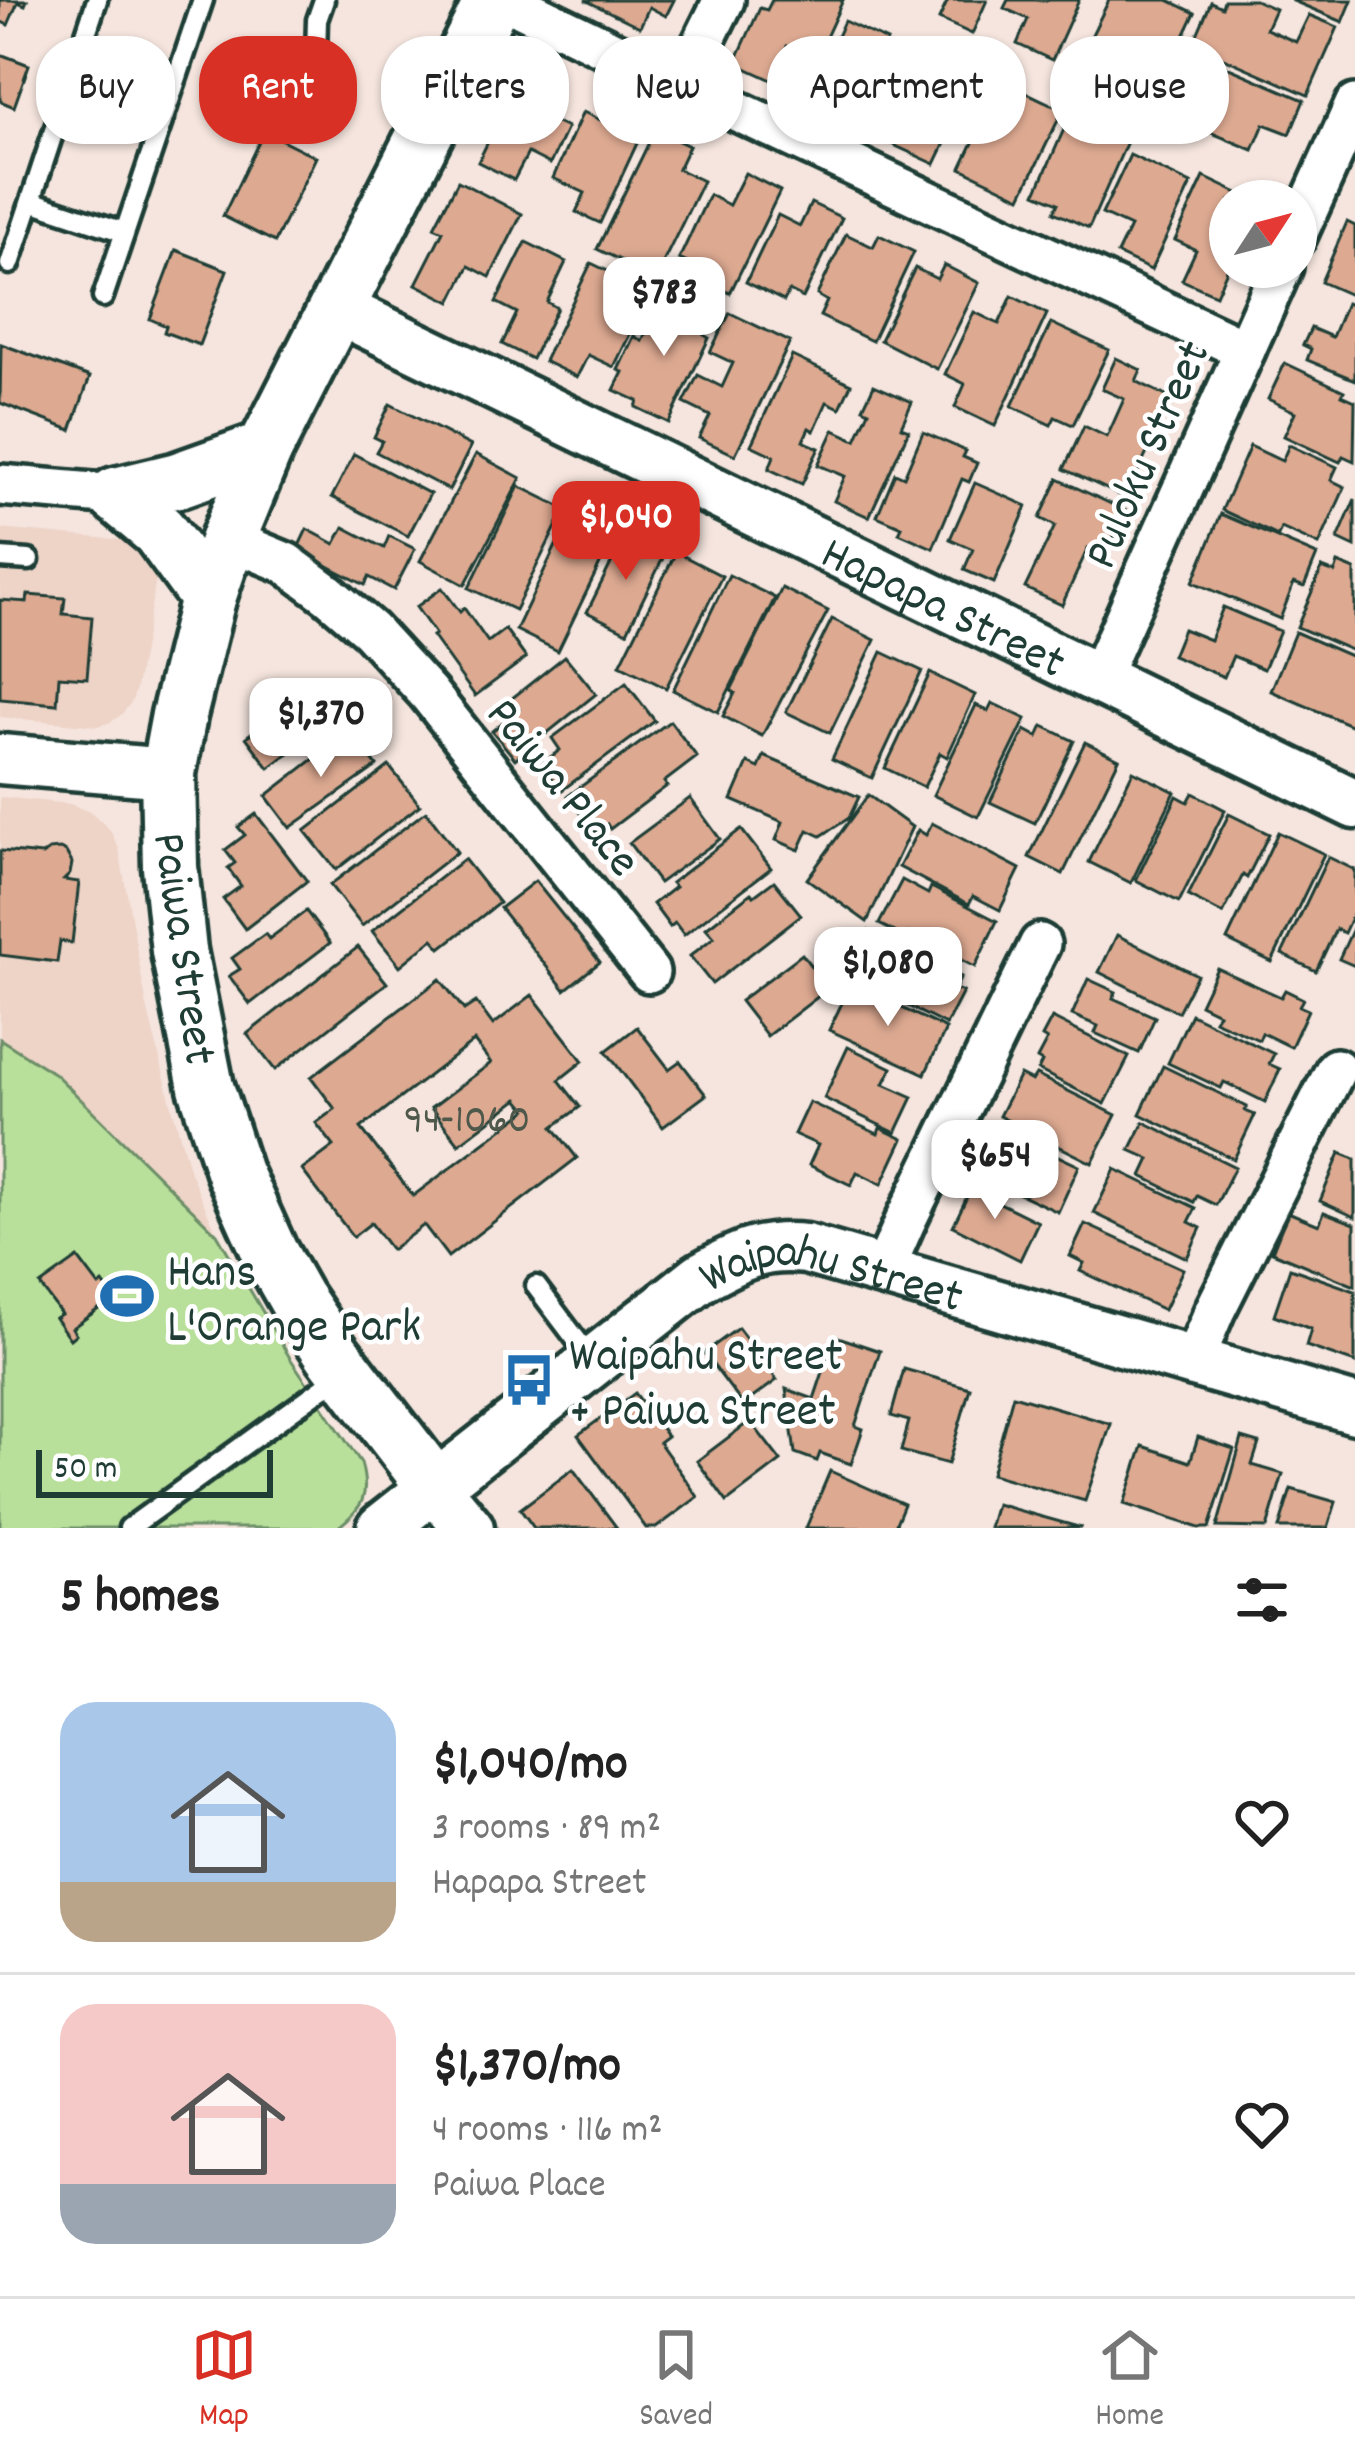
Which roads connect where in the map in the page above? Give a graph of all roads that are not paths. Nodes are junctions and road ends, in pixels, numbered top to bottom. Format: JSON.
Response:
{"nodes":[{"id":1,"x":97,"y":0,"type":"edge"},
{"id":2,"x":203,"y":0,"type":"edge"},
{"id":3,"x":324,"y":0,"type":"edge"},
{"id":4,"x":493,"y":0,"type":"edge"},
{"id":5,"x":507,"y":0,"type":"edge"},
{"id":6,"x":724,"y":0,"type":"edge"},
{"id":7,"x":317,"y":36,"type":"edge"},
{"id":8,"x":706,"y":36,"type":"edge"},
{"id":9,"x":593,"y":42,"type":"edge"},
{"id":10,"x":1355,"y":105,"type":"edge"},
{"id":11,"x":743,"y":115,"type":"edge"},
{"id":12,"x":1317,"y":189,"type":"edge"},
{"id":13,"x":31,"y":201,"type":"junction"},
{"id":14,"x":124,"y":232,"type":"junction"},
{"id":15,"x":10,"y":264,"type":"dead end"},
{"id":16,"x":1273,"y":288,"type":"edge"},
{"id":17,"x":104,"y":297,"type":"dead end"},
{"id":18,"x":338,"y":309,"type":"junction"},
{"id":19,"x":1245,"y":350,"type":"junction"},
{"id":20,"x":265,"y":449,"type":"junction"},
{"id":21,"x":0,"y":485,"type":"edge"},
{"id":22,"x":116,"y":495,"type":"junction"},
{"id":23,"x":228,"y":539,"type":"junction"},
{"id":24,"x":0,"y":558,"type":"edge"},
{"id":25,"x":29,"y":560,"type":"dead end"},
{"id":26,"x":208,"y":598,"type":"junction"},
{"id":27,"x":1098,"y":679,"type":"junction"},
{"id":28,"x":0,"y":759,"type":"edge"},
{"id":29,"x":168,"y":773,"type":"junction"},
{"id":30,"x":1355,"y":804,"type":"edge"},
{"id":31,"x":1040,"y":944,"type":"dead end"},
{"id":32,"x":649,"y":972,"type":"dead end"},
{"id":33,"x":1336,"y":1069,"type":"dead end"},
{"id":34,"x":884,"y":1273,"type":"junction"},
{"id":35,"x":536,"y":1286,"type":"dead end"},
{"id":36,"x":594,"y":1362,"type":"junction"},
{"id":37,"x":1193,"y":1362,"type":"junction"},
{"id":38,"x":346,"y":1371,"type":"junction"},
{"id":39,"x":1355,"y":1409,"type":"edge"},
{"id":40,"x":435,"y":1486,"type":"junction"},
{"id":41,"x":129,"y":1528,"type":"edge"},
{"id":42,"x":382,"y":1528,"type":"edge"},
{"id":43,"x":469,"y":1528,"type":"edge"}],
"edges":[{"from":1,"to":13,"type":"lane"},
{"from":2,"to":14,"type":"lane"},
{"from":3,"to":7,"type":"lane"},
{"from":4,"to":18,"type":"main road","name":"Paiwa Street"},
{"from":5,"to":9,"type":"street"},
{"from":6,"to":8,"type":"street"},
{"from":10,"to":12,"type":"street"},
{"from":11,"to":19,"type":"street"},
{"from":13,"to":14,"type":"lane"},
{"from":13,"to":15,"type":"lane"},
{"from":14,"to":17,"type":"lane"},
{"from":16,"to":19,"type":"street","name":"Puloku Street"},
{"from":18,"to":20,"type":"main road","name":"Paiwa Street"},
{"from":18,"to":27,"type":"street","name":"Hapapa Street"},
{"from":19,"to":27,"type":"street","name":"Puloku Street"},
{"from":20,"to":22,"type":"main road"},
{"from":20,"to":23,"type":"main road","name":"Paiwa Street"},
{"from":21,"to":22,"type":"street"},
{"from":22,"to":26,"type":"main road"},
{"from":23,"to":26,"type":"main road","name":"Paiwa Street"},
{"from":23,"to":32,"type":"street","name":"Paiwa Place"},
{"from":24,"to":25,"type":"lane"},
{"from":26,"to":29,"type":"main road","name":"Paiwa Street"},
{"from":27,"to":30,"type":"street","name":"Hapapa Street"},
{"from":28,"to":29,"type":"street"},
{"from":29,"to":38,"type":"main road","name":"Paiwa Street"},
{"from":31,"to":34,"type":"street"},
{"from":33,"to":37,"type":"street"},
{"from":34,"to":36,"type":"street","name":"Waipahu Street"},
{"from":34,"to":37,"type":"street","name":"Waipahu Street"},
{"from":35,"to":36,"type":"lane"},
{"from":36,"to":40,"type":"street","name":"Waipahu Street"},
{"from":37,"to":39,"type":"street","name":"Waipahu Street"},
{"from":38,"to":40,"type":"main road","name":"Paiwa Street"},
{"from":38,"to":41,"type":"lane"},
{"from":40,"to":42,"type":"street","name":"Waipahu Street"},
{"from":40,"to":43,"type":"street","name":"Paiwa Street"}]}
